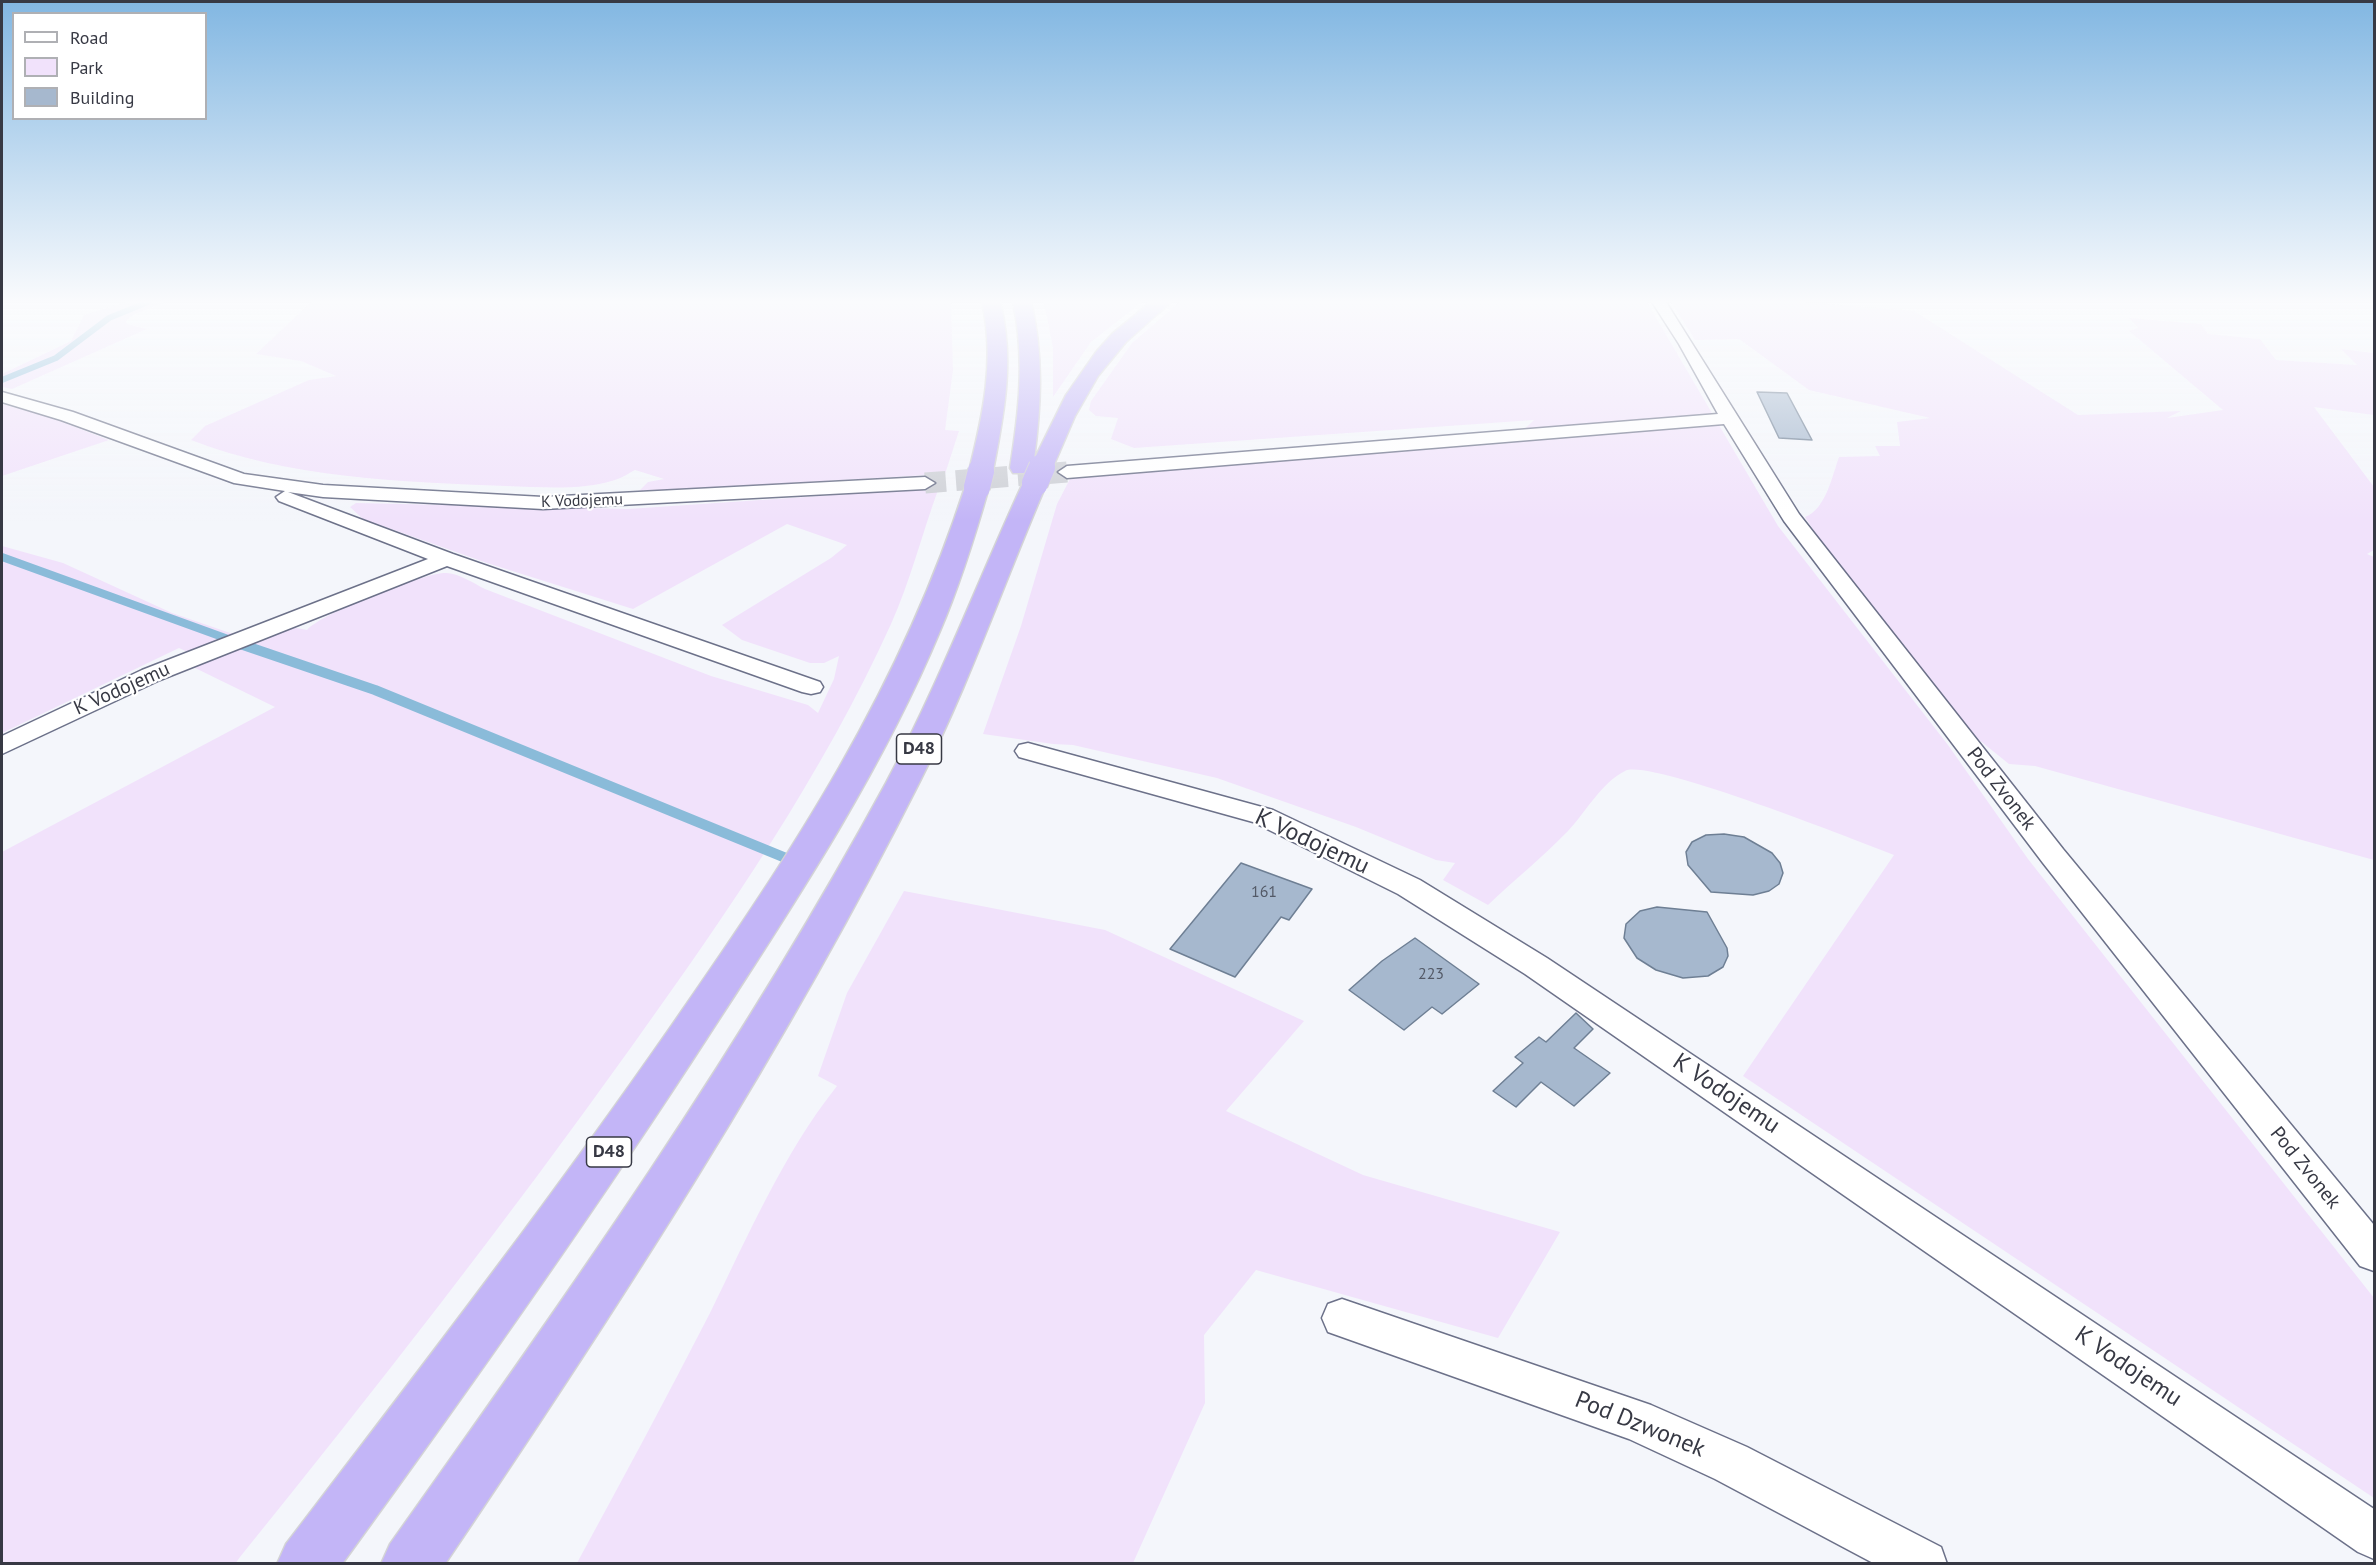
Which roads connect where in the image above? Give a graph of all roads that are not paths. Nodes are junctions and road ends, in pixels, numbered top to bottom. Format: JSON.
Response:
{"nodes":[{"id":1,"x":996,"y":375,"type":"edge"},
{"id":2,"x":1031,"y":375,"type":"edge"},
{"id":3,"x":1086,"y":375,"type":"edge"},
{"id":4,"x":1705,"y":375,"type":"edge"},
{"id":5,"x":2,"y":397,"type":"edge"},
{"id":6,"x":1729,"y":418,"type":"junction"},
{"id":7,"x":1067,"y":472,"type":"tunnel mouth"},
{"id":8,"x":1029,"y":475,"type":"junction"},
{"id":9,"x":240,"y":479,"type":"junction"},
{"id":10,"x":925,"y":483,"type":"tunnel mouth"},
{"id":11,"x":446,"y":558,"type":"junction"},
{"id":12,"x":811,"y":687,"type":"dead end"},
{"id":13,"x":2,"y":746,"type":"edge"},
{"id":14,"x":1028,"y":751,"type":"dead end"},
{"id":15,"x":2374,"y":1254,"type":"edge"},
{"id":16,"x":1342,"y":1318,"type":"dead end"},
{"id":17,"x":2374,"y":1536,"type":"edge"},
{"id":18,"x":306,"y":1563,"type":"edge"},
{"id":19,"x":410,"y":1563,"type":"edge"},
{"id":20,"x":1924,"y":1563,"type":"edge"}],
"edges":[{"from":1,"to":18,"type":"highway","number":"D48"},
{"from":2,"to":8,"type":"highway","number":"D48"},
{"from":3,"to":8,"type":"highway"},
{"from":4,"to":6,"type":"street","name":"Pod Zvonek"},
{"from":5,"to":9,"type":"street","name":"K Vodojemu"},
{"from":6,"to":7,"type":"street"},
{"from":6,"to":15,"type":"street","name":"Pod Zvonek"},
{"from":8,"to":19,"type":"highway","number":"D48"},
{"from":9,"to":10,"type":"street","name":"K Vodojemu"},
{"from":9,"to":11,"type":"street","name":"K Vodojemu"},
{"from":11,"to":12,"type":"street","name":"K Vodojemu"},
{"from":11,"to":13,"type":"street","name":"K Vodojemu"},
{"from":14,"to":17,"type":"street","name":"K Vodojemu"},
{"from":16,"to":20,"type":"street","name":"Pod Dzwonek"}]}
